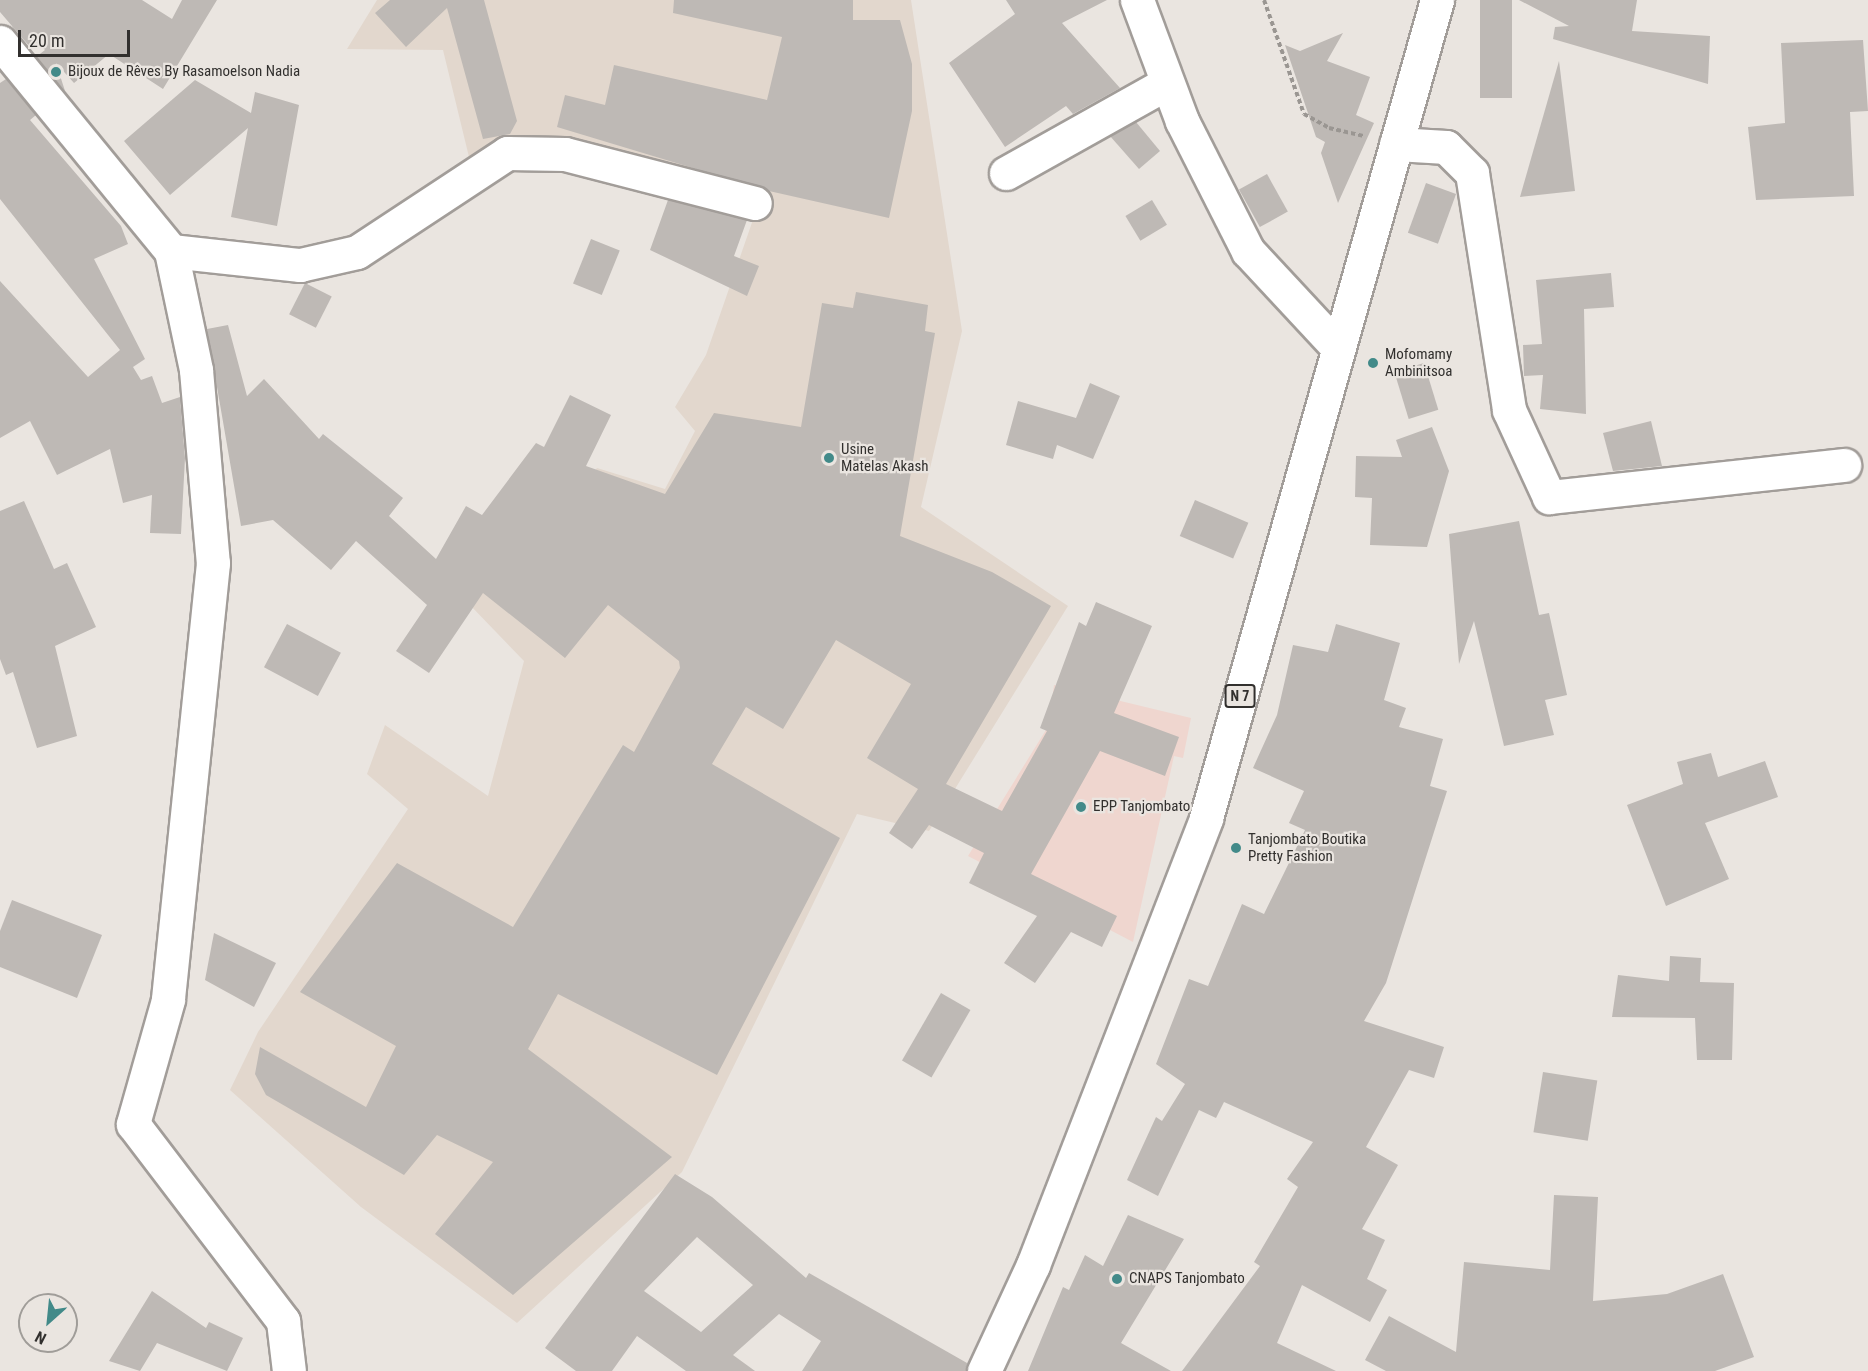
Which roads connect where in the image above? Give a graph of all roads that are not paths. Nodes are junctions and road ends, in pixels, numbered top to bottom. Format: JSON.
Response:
{"nodes":[{"id":1,"x":1137,"y":0,"type":"edge"},
{"id":2,"x":1437,"y":0,"type":"edge"},
{"id":3,"x":0,"y":42,"type":"edge"},
{"id":4,"x":1167,"y":82,"type":"junction"},
{"id":5,"x":1396,"y":144,"type":"junction"},
{"id":6,"x":1005,"y":173,"type":"dead end"},
{"id":7,"x":755,"y":203,"type":"dead end"},
{"id":8,"x":171,"y":251,"type":"junction"},
{"id":9,"x":1338,"y":348,"type":"junction"},
{"id":10,"x":1844,"y":465,"type":"dead end"},
{"id":11,"x":289,"y":1371,"type":"edge"},
{"id":12,"x":984,"y":1371,"type":"edge"}],
"edges":[{"from":1,"to":4,"type":"street"},
{"from":2,"to":5,"type":"street","number":"N 7"},
{"from":3,"to":8,"type":"street"},
{"from":4,"to":6,"type":"street"},
{"from":4,"to":9,"type":"street"},
{"from":5,"to":9,"type":"street","number":"N 7"},
{"from":5,"to":10,"type":"street"},
{"from":7,"to":8,"type":"street"},
{"from":8,"to":11,"type":"street"},
{"from":9,"to":12,"type":"street","number":"N 7"}]}
